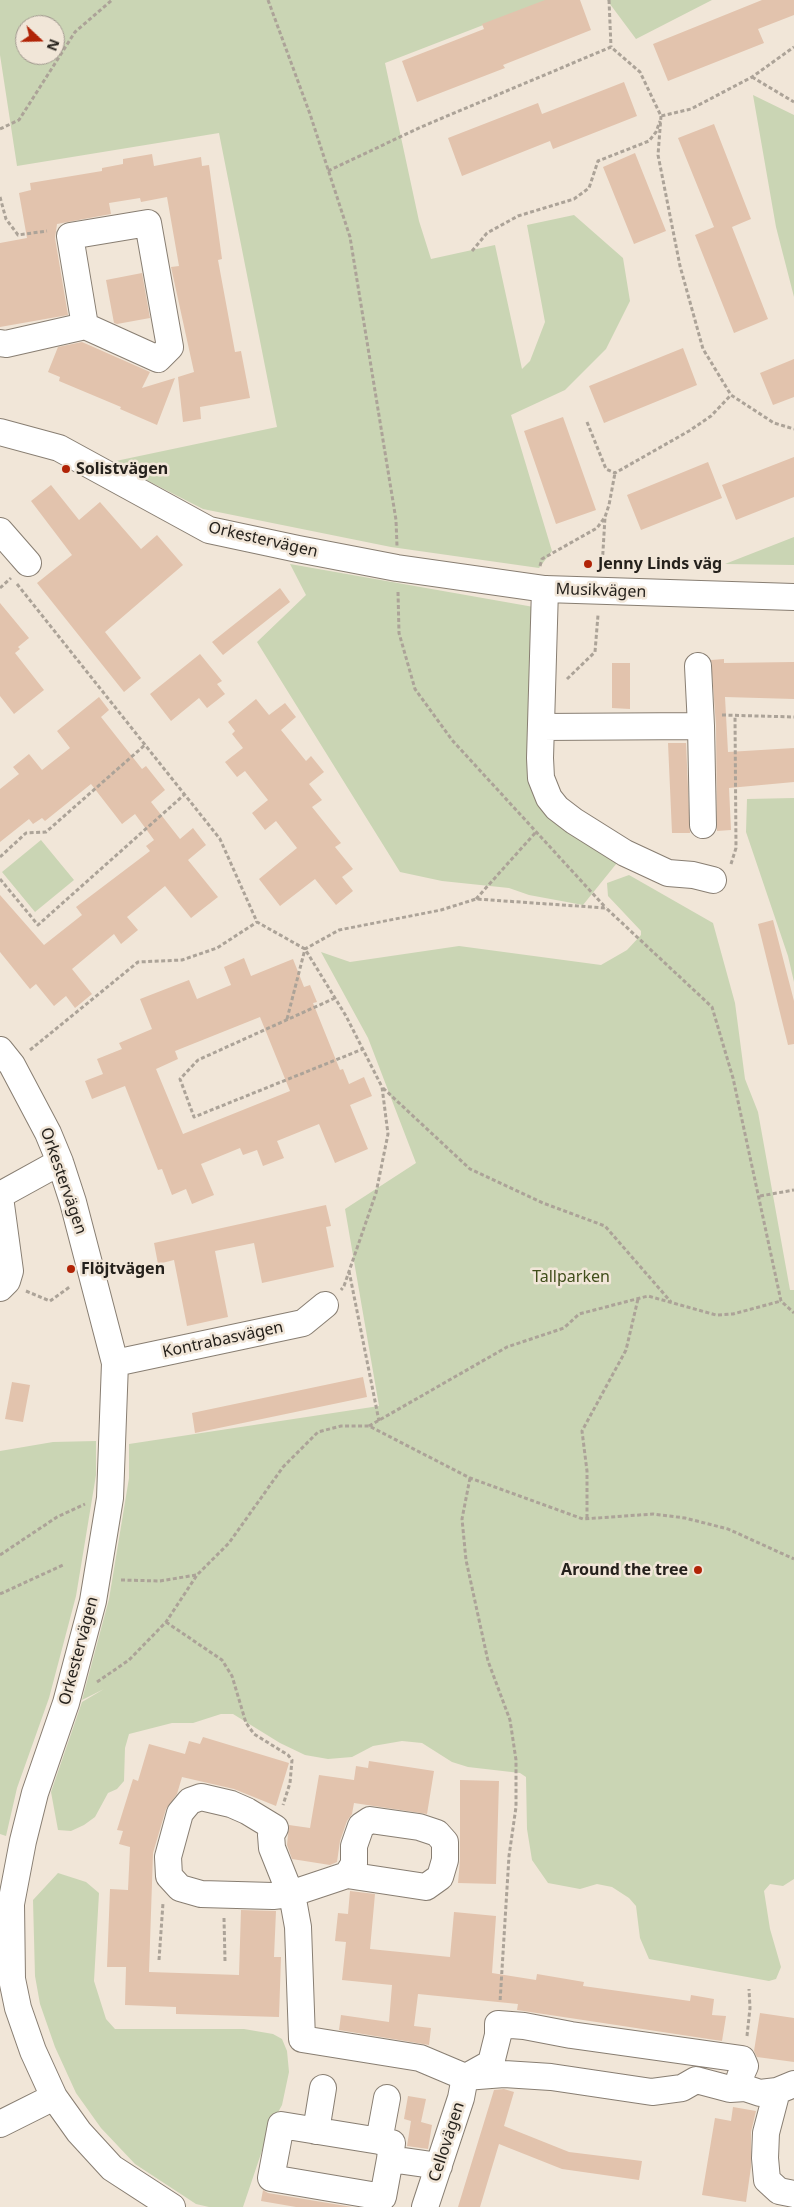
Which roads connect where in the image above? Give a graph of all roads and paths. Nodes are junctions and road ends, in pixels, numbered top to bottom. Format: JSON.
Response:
{"nodes":[{"id":1,"x":112,"y":0,"type":"edge"},
{"id":2,"x":268,"y":0,"type":"edge"},
{"id":3,"x":609,"y":0,"type":"edge"},
{"id":4,"x":611,"y":47,"type":"junction"},
{"id":5,"x":794,"y":47,"type":"edge"},
{"id":6,"x":752,"y":77,"type":"junction"},
{"id":7,"x":794,"y":102,"type":"edge"},
{"id":8,"x":661,"y":116,"type":"junction"},
{"id":9,"x":0,"y":129,"type":"edge"},
{"id":10,"x":328,"y":171,"type":"junction"},
{"id":11,"x":0,"y":197,"type":"edge"},
{"id":12,"x":70,"y":236,"type":"junction"},
{"id":13,"x":472,"y":251,"type":"dead end"},
{"id":14,"x":85,"y":326,"type":"junction"},
{"id":15,"x":0,"y":342,"type":"edge"},
{"id":16,"x":731,"y":395,"type":"junction"},
{"id":17,"x":587,"y":422,"type":"dead end"},
{"id":18,"x":794,"y":428,"type":"edge"},
{"id":19,"x":0,"y":432,"type":"edge"},
{"id":20,"x":615,"y":473,"type":"junction"},
{"id":21,"x":0,"y":531,"type":"edge"},
{"id":22,"x":398,"y":568,"type":"junction"},
{"id":23,"x":20,"y":570,"type":"junction"},
{"id":24,"x":0,"y":588,"type":"edge"},
{"id":25,"x":539,"y":588,"type":"junction"},
{"id":26,"x":794,"y":597,"type":"edge"},
{"id":27,"x":698,"y":666,"type":"dead end"},
{"id":28,"x":735,"y":716,"type":"junction"},
{"id":29,"x":794,"y":717,"type":"edge"},
{"id":30,"x":700,"y":719,"type":"junction"},
{"id":31,"x":541,"y":727,"type":"junction"},
{"id":32,"x":146,"y":744,"type":"junction"},
{"id":33,"x":185,"y":794,"type":"junction"},
{"id":34,"x":703,"y":825,"type":"dead end"},
{"id":35,"x":536,"y":832,"type":"junction"},
{"id":36,"x":0,"y":857,"type":"edge"},
{"id":37,"x":721,"y":875,"type":"joint"},
{"id":38,"x":0,"y":878,"type":"edge"},
{"id":39,"x":476,"y":899,"type":"junction"},
{"id":40,"x":606,"y":908,"type":"junction"},
{"id":41,"x":257,"y":922,"type":"junction"},
{"id":42,"x":305,"y":949,"type":"junction"},
{"id":43,"x":335,"y":998,"type":"junction"},
{"id":44,"x":286,"y":1019,"type":"junction"},
{"id":45,"x":363,"y":1049,"type":"junction"},
{"id":46,"x":6,"y":1057,"type":"edge"},
{"id":47,"x":382,"y":1088,"type":"junction"},
{"id":48,"x":60,"y":1162,"type":"junction"},
{"id":49,"x":794,"y":1190,"type":"edge"},
{"id":50,"x":0,"y":1196,"type":"edge"},
{"id":51,"x":760,"y":1196,"type":"junction"},
{"id":52,"x":349,"y":1270,"type":"junction"},
{"id":53,"x":0,"y":1288,"type":"edge"},
{"id":54,"x":638,"y":1299,"type":"junction"},
{"id":55,"x":781,"y":1301,"type":"junction"},
{"id":56,"x":672,"y":1304,"type":"junction"},
{"id":57,"x":325,"y":1305,"type":"joint"},
{"id":58,"x":794,"y":1313,"type":"edge"},
{"id":59,"x":115,"y":1363,"type":"junction"},
{"id":60,"x":379,"y":1421,"type":"junction"},
{"id":61,"x":369,"y":1426,"type":"junction"},
{"id":62,"x":470,"y":1478,"type":"junction"},
{"id":63,"x":110,"y":1498,"type":"junction"},
{"id":64,"x":587,"y":1518,"type":"junction"},
{"id":65,"x":0,"y":1555,"type":"edge"},
{"id":66,"x":794,"y":1560,"type":"edge"},
{"id":67,"x":63,"y":1565,"type":"dead end"},
{"id":68,"x":197,"y":1575,"type":"junction"},
{"id":69,"x":121,"y":1580,"type":"dead end"},
{"id":70,"x":0,"y":1594,"type":"edge"},
{"id":71,"x":166,"y":1622,"type":"junction"},
{"id":72,"x":66,"y":1703,"type":"junction"},
{"id":73,"x":275,"y":1828,"type":"junction"},
{"id":74,"x":347,"y":1875,"type":"dead end"},
{"id":75,"x":169,"y":1876,"type":"junction"},
{"id":76,"x":290,"y":1894,"type":"junction"},
{"id":77,"x":224,"y":1895,"type":"junction"},
{"id":78,"x":159,"y":1960,"type":"dead end"},
{"id":79,"x":225,"y":1961,"type":"dead end"},
{"id":80,"x":749,"y":1989,"type":"dead end"},
{"id":81,"x":498,"y":2024,"type":"junction"},
{"id":82,"x":742,"y":2059,"type":"junction"},
{"id":83,"x":466,"y":2077,"type":"junction"},
{"id":84,"x":323,"y":2088,"type":"dead end"},
{"id":85,"x":745,"y":2088,"type":"junction"},
{"id":86,"x":786,"y":2088,"type":"edge"},
{"id":87,"x":54,"y":2097,"type":"junction"},
{"id":88,"x":386,"y":2098,"type":"dead end"},
{"id":89,"x":0,"y":2124,"type":"edge"},
{"id":90,"x":316,"y":2131,"type":"junction"},
{"id":91,"x":385,"y":2150,"type":"junction"},
{"id":92,"x":439,"y":2166,"type":"junction"},
{"id":93,"x":794,"y":2194,"type":"edge"},
{"id":94,"x":172,"y":2207,"type":"edge"},
{"id":95,"x":425,"y":2207,"type":"edge"}],
"edges":[{"from":1,"to":9,"type":"path"},
{"from":2,"to":10,"type":"path"},
{"from":3,"to":4,"type":"path"},
{"from":4,"to":8,"type":"path"},
{"from":4,"to":10,"type":"path"},
{"from":5,"to":6,"type":"path"},
{"from":6,"to":7,"type":"path"},
{"from":6,"to":8,"type":"path"},
{"from":8,"to":13,"type":"path"},
{"from":8,"to":16,"type":"path"},
{"from":10,"to":22,"type":"path"},
{"from":11,"to":12,"type":"path"},
{"from":12,"to":14,"type":"street"},
{"from":12,"to":14,"type":"street"},
{"from":14,"to":15,"type":"street"},
{"from":16,"to":18,"type":"path"},
{"from":16,"to":20,"type":"path"},
{"from":17,"to":20,"type":"path"},
{"from":19,"to":22,"type":"street","name":"Orkestervägen"},
{"from":20,"to":25,"type":"path"},
{"from":21,"to":23,"type":"street"},
{"from":22,"to":25,"type":"street","name":"Orkestervägen"},
{"from":22,"to":35,"type":"path"},
{"from":23,"to":24,"type":"path"},
{"from":23,"to":32,"type":"path"},
{"from":25,"to":26,"type":"street","name":"Musikvägen"},
{"from":25,"to":31,"type":"street","name":"Musikvägen"},
{"from":27,"to":30,"type":"street"},
{"from":28,"to":29,"type":"path"},
{"from":28,"to":30,"type":"path"},
{"from":28,"to":37,"type":"path"},
{"from":30,"to":31,"type":"street"},
{"from":30,"to":34,"type":"street"},
{"from":31,"to":37,"type":"street","name":"Musikvägen"},
{"from":32,"to":33,"type":"path"},
{"from":32,"to":36,"type":"path"},
{"from":33,"to":38,"type":"path"},
{"from":33,"to":41,"type":"path"},
{"from":35,"to":39,"type":"path"},
{"from":35,"to":40,"type":"path"},
{"from":39,"to":40,"type":"path"},
{"from":39,"to":42,"type":"path"},
{"from":40,"to":51,"type":"path"},
{"from":41,"to":42,"type":"path"},
{"from":41,"to":46,"type":"path"},
{"from":42,"to":43,"type":"path"},
{"from":42,"to":44,"type":"path"},
{"from":43,"to":44,"type":"path"},
{"from":43,"to":45,"type":"path"},
{"from":44,"to":45,"type":"path"},
{"from":45,"to":47,"type":"path"},
{"from":46,"to":48,"type":"street","name":"Orkestervägen"},
{"from":47,"to":52,"type":"path"},
{"from":47,"to":56,"type":"path"},
{"from":48,"to":50,"type":"street"},
{"from":48,"to":59,"type":"street","name":"Orkestervägen"},
{"from":49,"to":51,"type":"path"},
{"from":50,"to":53,"type":"street"},
{"from":51,"to":55,"type":"path"},
{"from":52,"to":57,"type":"path"},
{"from":52,"to":60,"type":"path"},
{"from":54,"to":56,"type":"path"},
{"from":54,"to":60,"type":"path"},
{"from":54,"to":64,"type":"path"},
{"from":55,"to":56,"type":"path"},
{"from":55,"to":58,"type":"path"},
{"from":57,"to":59,"type":"street","name":"Kontrabasvägen"},
{"from":59,"to":63,"type":"street","name":"Orkestervägen"},
{"from":60,"to":61,"type":"path"},
{"from":61,"to":62,"type":"path"},
{"from":61,"to":68,"type":"path"},
{"from":62,"to":64,"type":"path"},
{"from":62,"to":81,"type":"path"},
{"from":63,"to":65,"type":"path"},
{"from":63,"to":72,"type":"street","name":"Orkestervägen"},
{"from":64,"to":66,"type":"path"},
{"from":67,"to":70,"type":"path"},
{"from":68,"to":69,"type":"path"},
{"from":68,"to":71,"type":"path"},
{"from":71,"to":72,"type":"path"},
{"from":71,"to":73,"type":"path"},
{"from":72,"to":87,"type":"street","name":"Orkestervägen"},
{"from":73,"to":75,"type":"street"},
{"from":73,"to":76,"type":"street"},
{"from":74,"to":76,"type":"street"},
{"from":75,"to":77,"type":"street"},
{"from":75,"to":78,"type":"path"},
{"from":76,"to":77,"type":"street"},
{"from":76,"to":83,"type":"street"},
{"from":77,"to":79,"type":"path"},
{"from":80,"to":82,"type":"path"},
{"from":81,"to":82,"type":"street"},
{"from":81,"to":83,"type":"street"},
{"from":82,"to":85,"type":"street"},
{"from":83,"to":85,"type":"street"},
{"from":83,"to":92,"type":"street","name":"Cellovägen"},
{"from":84,"to":90,"type":"street"},
{"from":85,"to":86,"type":"street"},
{"from":86,"to":93,"type":"street"},
{"from":87,"to":89,"type":"street"},
{"from":87,"to":94,"type":"street","name":"Orkestervägen"},
{"from":88,"to":91,"type":"street"},
{"from":90,"to":91,"type":"street"},
{"from":90,"to":91,"type":"street"},
{"from":91,"to":92,"type":"street"},
{"from":92,"to":95,"type":"street","name":"Cellovägen"}]}
